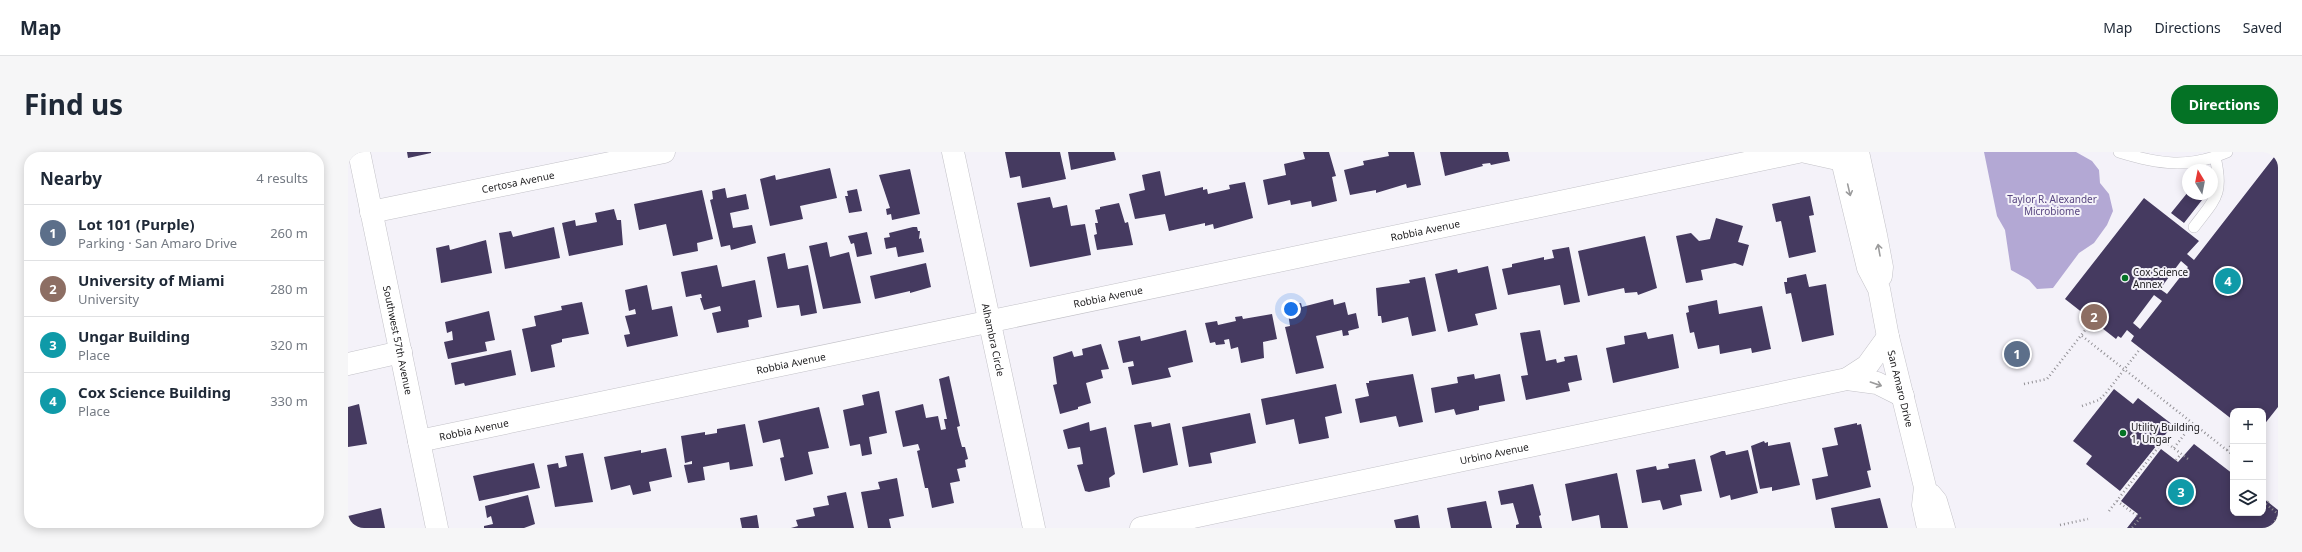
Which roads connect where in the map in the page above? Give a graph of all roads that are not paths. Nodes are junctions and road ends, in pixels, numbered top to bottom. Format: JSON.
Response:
{"nodes":[{"id":1,"x":359,"y":152,"type":"edge"},
{"id":2,"x":664,"y":152,"type":"edge"},
{"id":3,"x":953,"y":152,"type":"edge"},
{"id":4,"x":1798,"y":152,"type":"edge"},
{"id":5,"x":1806,"y":152,"type":"edge"},
{"id":6,"x":2119,"y":152,"type":"edge"},
{"id":7,"x":2227,"y":152,"type":"edge"},
{"id":8,"x":1854,"y":155,"type":"edge"},
{"id":9,"x":2215,"y":157,"type":"junction"},
{"id":10,"x":371,"y":212,"type":"junction"},
{"id":11,"x":2194,"y":227,"type":"dead end"},
{"id":12,"x":989,"y":322,"type":"junction"},
{"id":13,"x":1888,"y":337,"type":"junction"},
{"id":14,"x":401,"y":352,"type":"junction"},
{"id":15,"x":348,"y":364,"type":"edge"},
{"id":16,"x":1847,"y":379,"type":"junction"},
{"id":17,"x":1903,"y":396,"type":"junction"},
{"id":18,"x":419,"y":441,"type":"junction"},
{"id":19,"x":1925,"y":487,"type":"junction"},
{"id":20,"x":437,"y":528,"type":"edge"},
{"id":21,"x":1034,"y":528,"type":"edge"},
{"id":22,"x":1141,"y":528,"type":"edge"},
{"id":23,"x":1928,"y":528,"type":"edge"},
{"id":24,"x":1944,"y":528,"type":"edge"}],
"edges":[{"from":1,"to":10,"type":"street","name":"Southwest 57th Avenue"},
{"from":2,"to":10,"type":"street","name":"Certosa Avenue"},
{"from":3,"to":12,"type":"street","name":"Alhambra Circle"},
{"from":4,"to":12,"type":"street","name":"Robbia Avenue"},
{"from":5,"to":8,"type":"street"},
{"from":6,"to":9,"type":"lane"},
{"from":7,"to":9,"type":"lane"},
{"from":8,"to":13,"type":"street","name":"San Amaro Drive"},
{"from":9,"to":11,"type":"lane"},
{"from":10,"to":14,"type":"street","name":"Southwest 57th Avenue"},
{"from":12,"to":18,"type":"street","name":"Robbia Avenue"},
{"from":12,"to":21,"type":"street","name":"Alhambra Circle"},
{"from":13,"to":16,"type":"street","name":"Urbino Avenue"},
{"from":13,"to":17,"type":"street","name":"San Amaro Drive"},
{"from":14,"to":15,"type":"street"},
{"from":14,"to":18,"type":"street","name":"Southwest 57th Avenue"},
{"from":16,"to":17,"type":"street","name":"Urbino Avenue","one_way":true},
{"from":16,"to":22,"type":"street","name":"Urbino Avenue"},
{"from":17,"to":19,"type":"street","name":"San Amaro Drive"},
{"from":18,"to":20,"type":"street","name":"Southwest 57th Avenue"},
{"from":19,"to":23,"type":"street","name":"San Amaro Drive"},
{"from":19,"to":24,"type":"street","name":"San Amaro Drive"}]}
